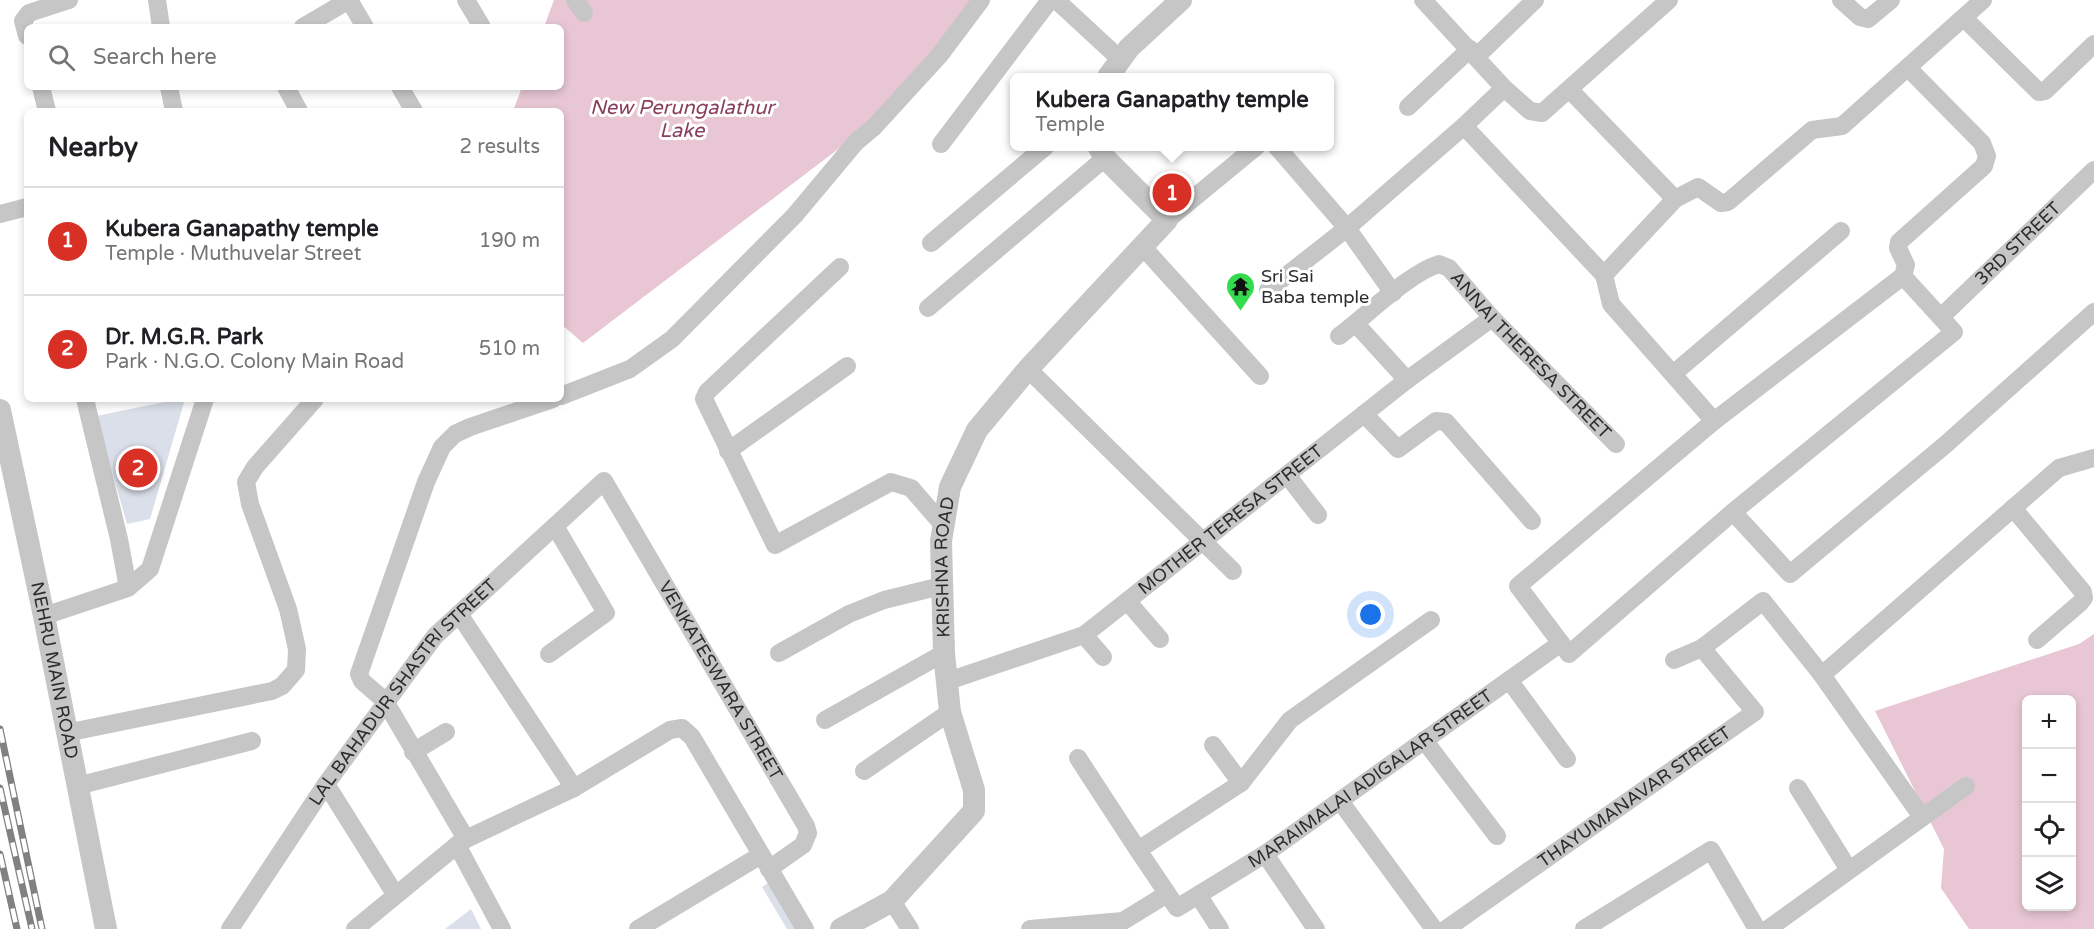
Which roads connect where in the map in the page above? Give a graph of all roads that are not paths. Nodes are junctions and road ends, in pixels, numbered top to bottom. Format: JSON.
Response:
{"nodes":[{"id":1,"x":69,"y":0,"type":"edge"},
{"id":2,"x":157,"y":0,"type":"edge"},
{"id":3,"x":349,"y":0,"type":"edge"},
{"id":4,"x":466,"y":0,"type":"edge"},
{"id":5,"x":981,"y":0,"type":"edge"},
{"id":6,"x":1050,"y":0,"type":"edge"},
{"id":7,"x":1056,"y":0,"type":"edge"},
{"id":8,"x":1181,"y":0,"type":"edge"},
{"id":9,"x":1423,"y":0,"type":"edge"},
{"id":10,"x":1535,"y":0,"type":"edge"},
{"id":11,"x":1669,"y":0,"type":"edge"},
{"id":12,"x":1841,"y":0,"type":"edge"},
{"id":13,"x":1891,"y":0,"type":"edge"},
{"id":14,"x":1983,"y":0,"type":"edge"},
{"id":15,"x":1964,"y":18,"type":"junction"},
{"id":16,"x":161,"y":24,"type":"edge"},
{"id":17,"x":308,"y":24,"type":"edge"},
{"id":18,"x":363,"y":24,"type":"edge"},
{"id":19,"x":481,"y":24,"type":"edge"},
{"id":20,"x":24,"y":25,"type":"edge"},
{"id":21,"x":2094,"y":44,"type":"edge"},
{"id":22,"x":1474,"y":53,"type":"junction"},
{"id":23,"x":1908,"y":68,"type":"junction"},
{"id":24,"x":1114,"y":69,"type":"edge"},
{"id":25,"x":1504,"y":88,"type":"junction"},
{"id":26,"x":42,"y":90,"type":"edge"},
{"id":27,"x":170,"y":90,"type":"edge"},
{"id":28,"x":287,"y":90,"type":"edge"},
{"id":29,"x":402,"y":90,"type":"edge"},
{"id":30,"x":1570,"y":90,"type":"junction"},
{"id":31,"x":1408,"y":106,"type":"dead end"},
{"id":32,"x":46,"y":108,"type":"edge"},
{"id":33,"x":173,"y":108,"type":"edge"},
{"id":34,"x":297,"y":108,"type":"edge"},
{"id":35,"x":412,"y":108,"type":"edge"},
{"id":36,"x":1464,"y":126,"type":"junction"},
{"id":37,"x":941,"y":144,"type":"dead end"},
{"id":38,"x":1041,"y":151,"type":"edge"},
{"id":39,"x":1252,"y":151,"type":"edge"},
{"id":40,"x":1280,"y":151,"type":"edge"},
{"id":41,"x":1102,"y":152,"type":"edge"},
{"id":42,"x":2094,"y":170,"type":"edge"},
{"id":43,"x":1675,"y":199,"type":"junction"},
{"id":44,"x":24,"y":208,"type":"edge"},
{"id":45,"x":0,"y":214,"type":"edge"},
{"id":46,"x":1167,"y":220,"type":"junction"},
{"id":47,"x":1347,"y":228,"type":"junction"},
{"id":48,"x":1841,"y":231,"type":"dead end"},
{"id":49,"x":932,"y":243,"type":"dead end"},
{"id":50,"x":1142,"y":246,"type":"junction"},
{"id":51,"x":840,"y":267,"type":"dead end"},
{"id":52,"x":1604,"y":275,"type":"junction"},
{"id":53,"x":1903,"y":276,"type":"junction"},
{"id":54,"x":1268,"y":290,"type":"dead end"},
{"id":55,"x":1393,"y":293,"type":"junction"},
{"id":56,"x":928,"y":308,"type":"dead end"},
{"id":57,"x":2094,"y":312,"type":"edge"},
{"id":58,"x":1942,"y":316,"type":"junction"},
{"id":59,"x":1492,"y":318,"type":"junction"},
{"id":60,"x":1356,"y":324,"type":"junction"},
{"id":61,"x":1339,"y":336,"type":"dead end"},
{"id":62,"x":847,"y":366,"type":"dead end"},
{"id":63,"x":1028,"y":369,"type":"junction"},
{"id":64,"x":1672,"y":374,"type":"junction"},
{"id":65,"x":1260,"y":376,"type":"dead end"},
{"id":66,"x":1407,"y":380,"type":"junction"},
{"id":67,"x":564,"y":395,"type":"edge"},
{"id":68,"x":86,"y":402,"type":"edge"},
{"id":69,"x":204,"y":402,"type":"edge"},
{"id":70,"x":312,"y":402,"type":"edge"},
{"id":71,"x":544,"y":402,"type":"edge"},
{"id":72,"x":0,"y":410,"type":"edge"},
{"id":73,"x":1364,"y":414,"type":"junction"},
{"id":74,"x":1714,"y":421,"type":"junction"},
{"id":75,"x":1616,"y":444,"type":"dead end"},
{"id":76,"x":728,"y":451,"type":"junction"},
{"id":77,"x":2094,"y":458,"type":"edge"},
{"id":78,"x":1287,"y":475,"type":"junction"},
{"id":79,"x":604,"y":481,"type":"joint"},
{"id":80,"x":2013,"y":508,"type":"junction"},
{"id":81,"x":1733,"y":512,"type":"junction"},
{"id":82,"x":1318,"y":514,"type":"dead end"},
{"id":83,"x":1532,"y":521,"type":"dead end"},
{"id":84,"x":555,"y":526,"type":"junction"},
{"id":85,"x":944,"y":526,"type":"junction"},
{"id":86,"x":1203,"y":541,"type":"junction"},
{"id":87,"x":1233,"y":571,"type":"dead end"},
{"id":88,"x":941,"y":586,"type":"junction"},
{"id":89,"x":128,"y":588,"type":"junction"},
{"id":90,"x":1127,"y":601,"type":"junction"},
{"id":91,"x":459,"y":614,"type":"junction"},
{"id":92,"x":44,"y":615,"type":"junction"},
{"id":93,"x":1431,"y":620,"type":"dead end"},
{"id":94,"x":1084,"y":635,"type":"junction"},
{"id":95,"x":1160,"y":639,"type":"dead end"},
{"id":96,"x":2037,"y":640,"type":"dead end"},
{"id":97,"x":1560,"y":643,"type":"junction"},
{"id":98,"x":1702,"y":648,"type":"junction"},
{"id":99,"x":779,"y":653,"type":"dead end"},
{"id":100,"x":944,"y":653,"type":"junction"},
{"id":101,"x":549,"y":654,"type":"dead end"},
{"id":102,"x":1102,"y":657,"type":"dead end"},
{"id":103,"x":1674,"y":660,"type":"dead end"},
{"id":104,"x":1822,"y":675,"type":"junction"},
{"id":105,"x":1509,"y":680,"type":"junction"},
{"id":106,"x":948,"y":681,"type":"junction"},
{"id":107,"x":385,"y":701,"type":"junction"},
{"id":108,"x":950,"y":712,"type":"junction"},
{"id":109,"x":825,"y":720,"type":"dead end"},
{"id":110,"x":446,"y":732,"type":"dead end"},
{"id":111,"x":66,"y":733,"type":"junction"},
{"id":112,"x":1424,"y":740,"type":"junction"},
{"id":113,"x":252,"y":741,"type":"dead end"},
{"id":114,"x":1213,"y":745,"type":"dead end"},
{"id":115,"x":414,"y":752,"type":"junction"},
{"id":116,"x":1078,"y":758,"type":"dead end"},
{"id":117,"x":1566,"y":759,"type":"dead end"},
{"id":118,"x":864,"y":771,"type":"dead end"},
{"id":119,"x":1241,"y":783,"type":"junction"},
{"id":120,"x":326,"y":784,"type":"junction"},
{"id":121,"x":77,"y":786,"type":"junction"},
{"id":122,"x":1966,"y":786,"type":"dead end"},
{"id":123,"x":574,"y":788,"type":"junction"},
{"id":124,"x":1798,"y":788,"type":"dead end"},
{"id":125,"x":1340,"y":801,"type":"junction"},
{"id":126,"x":1922,"y":817,"type":"junction"},
{"id":127,"x":1497,"y":836,"type":"dead end"},
{"id":128,"x":462,"y":842,"type":"junction"},
{"id":129,"x":1138,"y":850,"type":"junction"},
{"id":130,"x":1265,"y":854,"type":"junction"},
{"id":131,"x":765,"y":862,"type":"junction"},
{"id":132,"x":1849,"y":870,"type":"junction"},
{"id":133,"x":395,"y":894,"type":"junction"},
{"id":134,"x":1198,"y":895,"type":"junction"},
{"id":135,"x":892,"y":901,"type":"junction"},
{"id":136,"x":1172,"y":901,"type":"junction"},
{"id":137,"x":1126,"y":925,"type":"edge"},
{"id":138,"x":106,"y":929,"type":"edge"},
{"id":139,"x":230,"y":929,"type":"edge"},
{"id":140,"x":355,"y":929,"type":"edge"},
{"id":141,"x":502,"y":929,"type":"edge"},
{"id":142,"x":638,"y":929,"type":"edge"},
{"id":143,"x":806,"y":929,"type":"edge"},
{"id":144,"x":841,"y":929,"type":"edge"},
{"id":145,"x":910,"y":929,"type":"edge"},
{"id":146,"x":1029,"y":929,"type":"edge"},
{"id":147,"x":1220,"y":929,"type":"edge"},
{"id":148,"x":1316,"y":929,"type":"edge"},
{"id":149,"x":1434,"y":929,"type":"edge"},
{"id":150,"x":1446,"y":929,"type":"edge"},
{"id":151,"x":1584,"y":929,"type":"edge"},
{"id":152,"x":1757,"y":929,"type":"edge"},
{"id":153,"x":1768,"y":929,"type":"edge"}],
"edges":[{"from":1,"to":20,"type":"street"},
{"from":2,"to":16,"type":"street"},
{"from":3,"to":17,"type":"street"},
{"from":3,"to":18,"type":"street"},
{"from":4,"to":19,"type":"street"},
{"from":5,"to":67,"type":"street"},
{"from":6,"to":37,"type":"street"},
{"from":7,"to":24,"type":"street"},
{"from":8,"to":24,"type":"street"},
{"from":9,"to":22,"type":"street"},
{"from":10,"to":22,"type":"street"},
{"from":11,"to":30,"type":"street"},
{"from":12,"to":13,"type":"street"},
{"from":14,"to":15,"type":"street"},
{"from":15,"to":21,"type":"street"},
{"from":15,"to":23,"type":"street"},
{"from":22,"to":25,"type":"street"},
{"from":22,"to":31,"type":"street"},
{"from":23,"to":43,"type":"street"},
{"from":23,"to":53,"type":"street"},
{"from":25,"to":30,"type":"street"},
{"from":25,"to":36,"type":"street"},
{"from":26,"to":32,"type":"street"},
{"from":27,"to":33,"type":"street"},
{"from":28,"to":34,"type":"street"},
{"from":29,"to":35,"type":"street"},
{"from":30,"to":43,"type":"street"},
{"from":36,"to":47,"type":"street"},
{"from":36,"to":52,"type":"street"},
{"from":38,"to":49,"type":"street"},
{"from":39,"to":46,"type":"street"},
{"from":40,"to":47,"type":"street"},
{"from":41,"to":46,"type":"street"},
{"from":41,"to":56,"type":"street"},
{"from":42,"to":58,"type":"street","name":"3RD STREET"},
{"from":43,"to":52,"type":"street"},
{"from":44,"to":45,"type":"street"},
{"from":46,"to":50,"type":"street","name":"KRISHNA ROAD"},
{"from":47,"to":54,"type":"street"},
{"from":47,"to":55,"type":"street"},
{"from":48,"to":64,"type":"street"},
{"from":50,"to":63,"type":"street","name":"KRISHNA ROAD"},
{"from":50,"to":65,"type":"street"},
{"from":51,"to":76,"type":"street"},
{"from":52,"to":64,"type":"street"},
{"from":53,"to":58,"type":"street"},
{"from":53,"to":74,"type":"street"},
{"from":55,"to":59,"type":"street","name":"ANNAI THERESA STREET"},
{"from":55,"to":60,"type":"street","name":"ANNAI THERESA STREET"},
{"from":57,"to":81,"type":"street"},
{"from":58,"to":81,"type":"street"},
{"from":59,"to":66,"type":"street","name":"MOTHER TERESA STREET"},
{"from":59,"to":75,"type":"street","name":"ANNAI THERESA STREET"},
{"from":60,"to":61,"type":"street","name":"ANNAI THERESA STREET"},
{"from":60,"to":66,"type":"street"},
{"from":62,"to":76,"type":"street"},
{"from":63,"to":85,"type":"street","name":"KRISHNA ROAD"},
{"from":63,"to":86,"type":"street"},
{"from":64,"to":74,"type":"street"},
{"from":66,"to":73,"type":"street","name":"MOTHER TERESA STREET"},
{"from":68,"to":89,"type":"street"},
{"from":69,"to":89,"type":"street"},
{"from":70,"to":111,"type":"street"},
{"from":71,"to":107,"type":"street"},
{"from":72,"to":92,"type":"street","name":"NEHRU MAIN ROAD"},
{"from":73,"to":78,"type":"street","name":"MOTHER TERESA STREET"},
{"from":73,"to":83,"type":"street"},
{"from":74,"to":97,"type":"street"},
{"from":76,"to":85,"type":"street"},
{"from":77,"to":80,"type":"street"},
{"from":78,"to":82,"type":"street"},
{"from":78,"to":86,"type":"street","name":"MOTHER TERESA STREET"},
{"from":79,"to":84,"type":"street","name":"LAL BAHADUR SHASTRI STREET"},
{"from":79,"to":131,"type":"street","name":"VENKATESWARA STREET"},
{"from":80,"to":96,"type":"street"},
{"from":80,"to":104,"type":"street"},
{"from":81,"to":97,"type":"street"},
{"from":84,"to":91,"type":"street","name":"LAL BAHADUR SHASTRI STREET"},
{"from":84,"to":101,"type":"street"},
{"from":85,"to":88,"type":"street","name":"KRISHNA ROAD"},
{"from":86,"to":87,"type":"street"},
{"from":86,"to":90,"type":"street","name":"MOTHER TERESA STREET"},
{"from":88,"to":99,"type":"street"},
{"from":88,"to":100,"type":"street","name":"KRISHNA ROAD"},
{"from":89,"to":92,"type":"street"},
{"from":90,"to":94,"type":"street","name":"MOTHER TERESA STREET"},
{"from":90,"to":95,"type":"street"},
{"from":91,"to":107,"type":"street","name":"LAL BAHADUR SHASTRI STREET"},
{"from":91,"to":123,"type":"street"},
{"from":92,"to":111,"type":"street","name":"NEHRU MAIN ROAD"},
{"from":93,"to":119,"type":"street"},
{"from":94,"to":102,"type":"street"},
{"from":94,"to":106,"type":"street","name":"MOTHER TERESA STREET"},
{"from":97,"to":105,"type":"street","name":"MARAIMALAI ADIGALAR STREET"},
{"from":98,"to":103,"type":"street"},
{"from":98,"to":104,"type":"street"},
{"from":98,"to":150,"type":"street","name":"THAYUMANAVAR STREET"},
{"from":100,"to":106,"type":"street","name":"KRISHNA ROAD"},
{"from":100,"to":109,"type":"street"},
{"from":104,"to":126,"type":"street"},
{"from":105,"to":112,"type":"street","name":"MARAIMALAI ADIGALAR STREET"},
{"from":105,"to":117,"type":"street"},
{"from":106,"to":108,"type":"street","name":"KRISHNA ROAD"},
{"from":107,"to":115,"type":"street"},
{"from":107,"to":120,"type":"street","name":"LAL BAHADUR SHASTRI STREET"},
{"from":108,"to":118,"type":"street"},
{"from":108,"to":135,"type":"street","name":"KRISHNA ROAD"},
{"from":110,"to":115,"type":"street"},
{"from":111,"to":121,"type":"street","name":"NEHRU MAIN ROAD"},
{"from":112,"to":125,"type":"street","name":"MARAIMALAI ADIGALAR STREET"},
{"from":112,"to":127,"type":"street"},
{"from":113,"to":121,"type":"street"},
{"from":114,"to":119,"type":"street"},
{"from":115,"to":128,"type":"street"},
{"from":116,"to":129,"type":"street"},
{"from":119,"to":129,"type":"street"},
{"from":120,"to":133,"type":"street"},
{"from":120,"to":139,"type":"street","name":"LAL BAHADUR SHASTRI STREET"},
{"from":121,"to":138,"type":"street","name":"NEHRU MAIN ROAD"},
{"from":122,"to":126,"type":"street"},
{"from":123,"to":128,"type":"street"},
{"from":123,"to":131,"type":"street"},
{"from":124,"to":132,"type":"street"},
{"from":125,"to":130,"type":"street","name":"MARAIMALAI ADIGALAR STREET"},
{"from":125,"to":149,"type":"street"},
{"from":126,"to":132,"type":"street"},
{"from":128,"to":133,"type":"street"},
{"from":128,"to":141,"type":"street"},
{"from":129,"to":136,"type":"street"},
{"from":130,"to":134,"type":"street","name":"MARAIMALAI ADIGALAR STREET"},
{"from":130,"to":148,"type":"street"},
{"from":131,"to":142,"type":"street","name":"VENKATESWARA STREET"},
{"from":131,"to":143,"type":"street"},
{"from":132,"to":153,"type":"street"},
{"from":133,"to":140,"type":"street"},
{"from":134,"to":136,"type":"street","name":"MARAIMALAI ADIGALAR STREET"},
{"from":134,"to":147,"type":"street"},
{"from":135,"to":144,"type":"street","name":"KRISHNA ROAD"},
{"from":135,"to":145,"type":"street"},
{"from":136,"to":137,"type":"street","name":"MARAIMALAI ADIGALAR STREET"},
{"from":137,"to":146,"type":"street"},
{"from":151,"to":152,"type":"street"}]}
